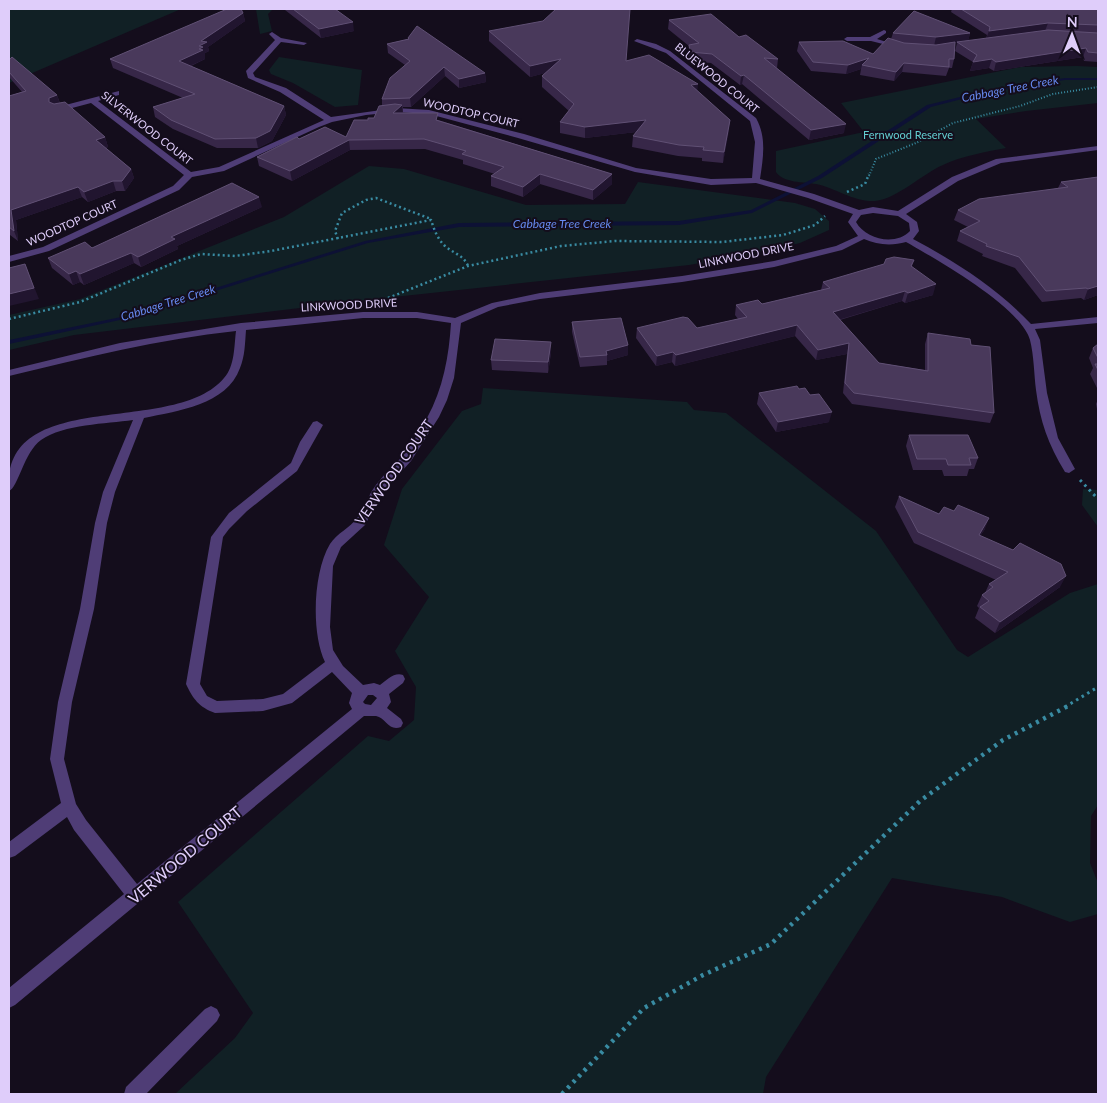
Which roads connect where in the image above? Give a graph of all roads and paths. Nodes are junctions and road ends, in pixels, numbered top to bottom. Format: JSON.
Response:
{"nodes":[{"id":1,"x":884,"y":32,"type":"dead end"},
{"id":2,"x":272,"y":34,"type":"dead end"},
{"id":3,"x":847,"y":39,"type":"dead end"},
{"id":4,"x":871,"y":39,"type":"junction"},
{"id":5,"x":279,"y":40,"type":"junction"},
{"id":6,"x":637,"y":41,"type":"dead end"},
{"id":7,"x":304,"y":43,"type":"dead end"},
{"id":8,"x":908,"y":49,"type":"edge"},
{"id":9,"x":1098,"y":87,"type":"edge"},
{"id":10,"x":116,"y":93,"type":"dead end"},
{"id":11,"x":92,"y":100,"type":"junction"},
{"id":12,"x":57,"y":110,"type":"edge"},
{"id":13,"x":330,"y":120,"type":"junction"},
{"id":14,"x":1098,"y":148,"type":"edge"},
{"id":15,"x":189,"y":175,"type":"junction"},
{"id":16,"x":756,"y":180,"type":"junction"},
{"id":17,"x":847,"y":192,"type":"dead end"},
{"id":18,"x":824,"y":212,"type":"dead end"},
{"id":19,"x":858,"y":213,"type":"junction"},
{"id":20,"x":900,"y":214,"type":"junction"},
{"id":21,"x":431,"y":220,"type":"junction"},
{"id":22,"x":864,"y":236,"type":"junction"},
{"id":23,"x":338,"y":239,"type":"junction"},
{"id":24,"x":907,"y":239,"type":"junction"},
{"id":25,"x":9,"y":259,"type":"edge"},
{"id":26,"x":468,"y":266,"type":"junction"},
{"id":27,"x":381,"y":300,"type":"dead end"},
{"id":28,"x":9,"y":319,"type":"edge"},
{"id":29,"x":1098,"y":320,"type":"edge"},
{"id":30,"x":456,"y":321,"type":"junction"},
{"id":31,"x":241,"y":326,"type":"junction"},
{"id":32,"x":1029,"y":326,"type":"junction"},
{"id":33,"x":9,"y":373,"type":"edge"},
{"id":34,"x":140,"y":415,"type":"junction"},
{"id":35,"x":317,"y":425,"type":"dead end"},
{"id":36,"x":1069,"y":469,"type":"joint"},
{"id":37,"x":9,"y":486,"type":"edge"},
{"id":38,"x":1098,"y":499,"type":"edge"},
{"id":39,"x":333,"y":664,"type":"junction"},
{"id":40,"x":398,"y":678,"type":"dead end"},
{"id":41,"x":1098,"y":687,"type":"edge"},
{"id":42,"x":361,"y":692,"type":"junction"},
{"id":43,"x":381,"y":692,"type":"junction"},
{"id":44,"x":378,"y":709,"type":"junction"},
{"id":45,"x":361,"y":710,"type":"junction"},
{"id":46,"x":396,"y":723,"type":"dead end"},
{"id":47,"x":70,"y":806,"type":"junction"},
{"id":48,"x":9,"y":850,"type":"edge"},
{"id":49,"x":136,"y":896,"type":"junction"},
{"id":50,"x":9,"y":999,"type":"edge"},
{"id":51,"x":211,"y":1015,"type":"dead end"},
{"id":52,"x":133,"y":1094,"type":"edge"},
{"id":53,"x":562,"y":1094,"type":"edge"}],
"edges":[{"from":1,"to":4,"type":"street"},
{"from":2,"to":5,"type":"street"},
{"from":3,"to":4,"type":"street"},
{"from":4,"to":8,"type":"street"},
{"from":5,"to":7,"type":"street"},
{"from":5,"to":13,"type":"street"},
{"from":6,"to":16,"type":"street","name":"BLUEWOOD COURT"},
{"from":9,"to":17,"type":"path"},
{"from":10,"to":11,"type":"street","name":"SILVERWOOD COURT"},
{"from":11,"to":12,"type":"street","name":"SILVERWOOD COURT"},
{"from":11,"to":15,"type":"street","name":"SILVERWOOD COURT"},
{"from":13,"to":15,"type":"street","name":"WOODTOP COURT"},
{"from":13,"to":16,"type":"street","name":"WOODTOP COURT"},
{"from":14,"to":20,"type":"street"},
{"from":15,"to":25,"type":"street","name":"WOODTOP COURT"},
{"from":16,"to":19,"type":"street","name":"WOODTOP COURT"},
{"from":18,"to":26,"type":"path"},
{"from":19,"to":20,"type":"street"},
{"from":19,"to":22,"type":"street"},
{"from":20,"to":24,"type":"street"},
{"from":21,"to":23,"type":"path"},
{"from":21,"to":23,"type":"path"},
{"from":21,"to":26,"type":"path"},
{"from":22,"to":24,"type":"street"},
{"from":22,"to":30,"type":"street","name":"LINKWOOD DRIVE"},
{"from":23,"to":28,"type":"path"},
{"from":24,"to":32,"type":"street"},
{"from":26,"to":27,"type":"path"},
{"from":29,"to":32,"type":"street"},
{"from":30,"to":31,"type":"street","name":"LINKWOOD DRIVE"},
{"from":30,"to":39,"type":"street","name":"VERWOOD COURT"},
{"from":31,"to":33,"type":"street","name":"LINKWOOD DRIVE"},
{"from":31,"to":34,"type":"street"},
{"from":32,"to":36,"type":"street"},
{"from":34,"to":37,"type":"street"},
{"from":34,"to":47,"type":"street"},
{"from":35,"to":39,"type":"street"},
{"from":36,"to":38,"type":"path"},
{"from":39,"to":42,"type":"street","name":"VERWOOD COURT"},
{"from":40,"to":43,"type":"street"},
{"from":41,"to":53,"type":"path"},
{"from":42,"to":43,"type":"street"},
{"from":42,"to":45,"type":"street"},
{"from":43,"to":44,"type":"street"},
{"from":44,"to":45,"type":"street"},
{"from":44,"to":46,"type":"street"},
{"from":45,"to":49,"type":"street","name":"VERWOOD COURT"},
{"from":47,"to":48,"type":"street"},
{"from":47,"to":49,"type":"street"},
{"from":49,"to":50,"type":"street","name":"VERWOOD COURT"},
{"from":51,"to":52,"type":"street"}]}
